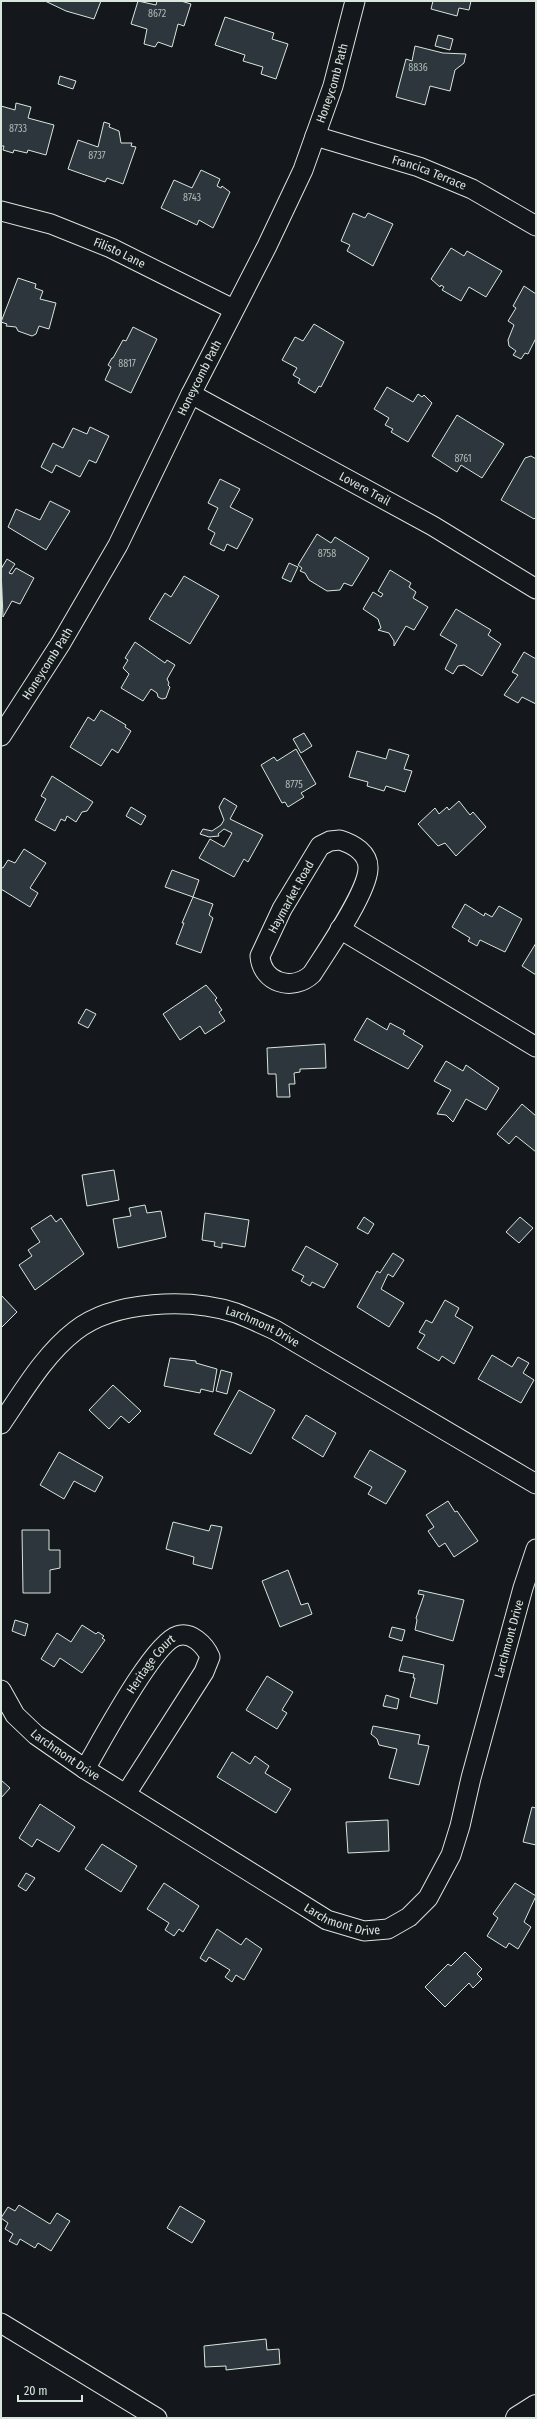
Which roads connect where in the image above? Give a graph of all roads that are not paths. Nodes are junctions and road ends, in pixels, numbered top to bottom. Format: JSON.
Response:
{"nodes":[{"id":1,"x":356,"y":1,"type":"edge"},
{"id":2,"x":315,"y":136,"type":"junction"},
{"id":3,"x":1,"y":211,"type":"edge"},
{"id":4,"x":536,"y":226,"type":"edge"},
{"id":5,"x":233,"y":309,"type":"junction"},
{"id":6,"x":191,"y":394,"type":"junction"},
{"id":7,"x":536,"y":589,"type":"edge"},
{"id":8,"x":1,"y":736,"type":"edge"},
{"id":9,"x":340,"y":929,"type":"junction"},
{"id":10,"x":536,"y":1047,"type":"edge"},
{"id":11,"x":1,"y":1424,"type":"edge"},
{"id":12,"x":536,"y":1484,"type":"edge"},
{"id":13,"x":536,"y":1549,"type":"edge"},
{"id":14,"x":1,"y":1690,"type":"edge"},
{"id":15,"x":86,"y":1769,"type":"junction"},
{"id":16,"x":126,"y":1794,"type":"junction"},
{"id":17,"x":1,"y":2323,"type":"edge"},
{"id":18,"x":536,"y":2406,"type":"edge"},
{"id":19,"x":157,"y":2418,"type":"edge"},
{"id":20,"x":517,"y":2418,"type":"edge"}],
"edges":[{"from":1,"to":2,"type":"street","name":"Honeycomb Path"},
{"from":2,"to":4,"type":"street","name":"Francica Terrace"},
{"from":2,"to":5,"type":"street","name":"Honeycomb Path"},
{"from":3,"to":5,"type":"street","name":"Filisto Lane"},
{"from":5,"to":6,"type":"street","name":"Honeycomb Path"},
{"from":6,"to":7,"type":"street","name":"Lovere Trail"},
{"from":6,"to":8,"type":"street","name":"Honeycomb Path"},
{"from":9,"to":9,"type":"street","name":"Haymarket Road"},
{"from":9,"to":10,"type":"street"},
{"from":11,"to":12,"type":"street","name":"Larchmont Drive"},
{"from":13,"to":16,"type":"street","name":"Larchmont Drive"},
{"from":14,"to":15,"type":"street","name":"Larchmont Drive"},
{"from":15,"to":16,"type":"street","name":"Larchmont Drive"},
{"from":15,"to":16,"type":"street","name":"Heritage Court"},
{"from":17,"to":19,"type":"street"},
{"from":18,"to":20,"type":"street"}]}
